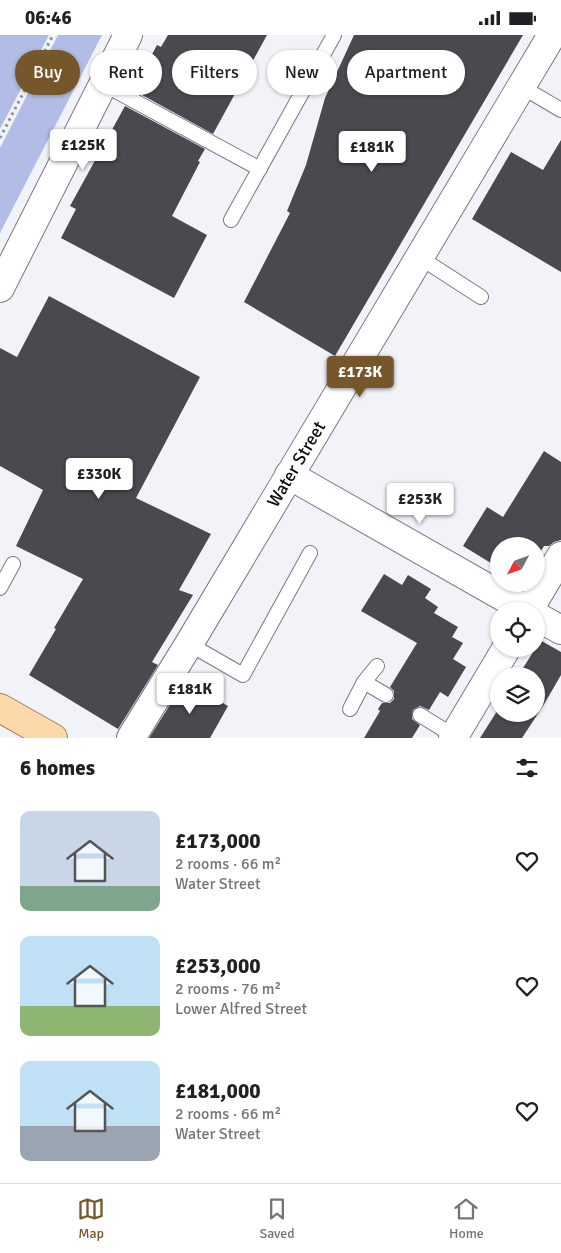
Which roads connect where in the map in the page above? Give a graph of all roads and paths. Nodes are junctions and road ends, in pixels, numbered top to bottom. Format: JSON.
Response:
{"nodes":[{"id":1,"x":53,"y":35,"type":"edge"},
{"id":2,"x":128,"y":35,"type":"edge"},
{"id":3,"x":334,"y":35,"type":"edge"},
{"id":4,"x":552,"y":35,"type":"edge"},
{"id":5,"x":120,"y":50,"type":"edge"},
{"id":6,"x":522,"y":87,"type":"junction"},
{"id":7,"x":97,"y":95,"type":"edge"},
{"id":8,"x":123,"y":95,"type":"edge"},
{"id":9,"x":561,"y":110,"type":"edge"},
{"id":10,"x":1,"y":135,"type":"edge"},
{"id":11,"x":260,"y":169,"type":"junction"},
{"id":12,"x":231,"y":220,"type":"dead end"},
{"id":13,"x":420,"y":257,"type":"junction"},
{"id":14,"x":0,"y":288,"type":"edge"},
{"id":15,"x":481,"y":297,"type":"dead end"},
{"id":16,"x":289,"y":475,"type":"junction"},
{"id":17,"x":310,"y":553,"type":"dead end"},
{"id":18,"x":561,"y":557,"type":"edge"},
{"id":19,"x":14,"y":564,"type":"dead end"},
{"id":20,"x":0,"y":588,"type":"edge"},
{"id":21,"x":512,"y":602,"type":"edge"},
{"id":22,"x":534,"y":602,"type":"edge"},
{"id":23,"x":545,"y":621,"type":"edge"},
{"id":24,"x":561,"y":631,"type":"edge"},
{"id":25,"x":190,"y":644,"type":"junction"},
{"id":26,"x":501,"y":657,"type":"edge"},
{"id":27,"x":377,"y":666,"type":"dead end"},
{"id":28,"x":364,"y":682,"type":"junction"},
{"id":29,"x":386,"y":695,"type":"dead end"},
{"id":30,"x":0,"y":708,"type":"edge"},
{"id":31,"x":350,"y":709,"type":"dead end"},
{"id":32,"x":420,"y":715,"type":"dead end"},
{"id":33,"x":454,"y":737,"type":"edge"},
{"id":34,"x":53,"y":738,"type":"edge"},
{"id":35,"x":131,"y":738,"type":"edge"}],
"edges":[{"from":1,"to":10,"type":"path"},
{"from":2,"to":5,"type":"street"},
{"from":3,"to":11,"type":"lane"},
{"from":4,"to":6,"type":"street","name":"Water Street"},
{"from":6,"to":9,"type":"lane"},
{"from":6,"to":13,"type":"street","name":"Water Street"},
{"from":7,"to":14,"type":"street"},
{"from":8,"to":11,"type":"lane"},
{"from":11,"to":12,"type":"lane"},
{"from":13,"to":15,"type":"lane"},
{"from":13,"to":16,"type":"street","name":"Water Street"},
{"from":16,"to":21,"type":"street"},
{"from":16,"to":25,"type":"street","name":"Water Street"},
{"from":17,"to":25,"type":"lane"},
{"from":18,"to":22,"type":"street"},
{"from":19,"to":20,"type":"lane"},
{"from":23,"to":24,"type":"street"},
{"from":25,"to":35,"type":"street","name":"Water Street"},
{"from":26,"to":33,"type":"street"},
{"from":27,"to":28,"type":"lane"},
{"from":28,"to":29,"type":"lane"},
{"from":28,"to":31,"type":"lane"},
{"from":30,"to":34,"type":"main road"},
{"from":32,"to":33,"type":"lane"}]}
